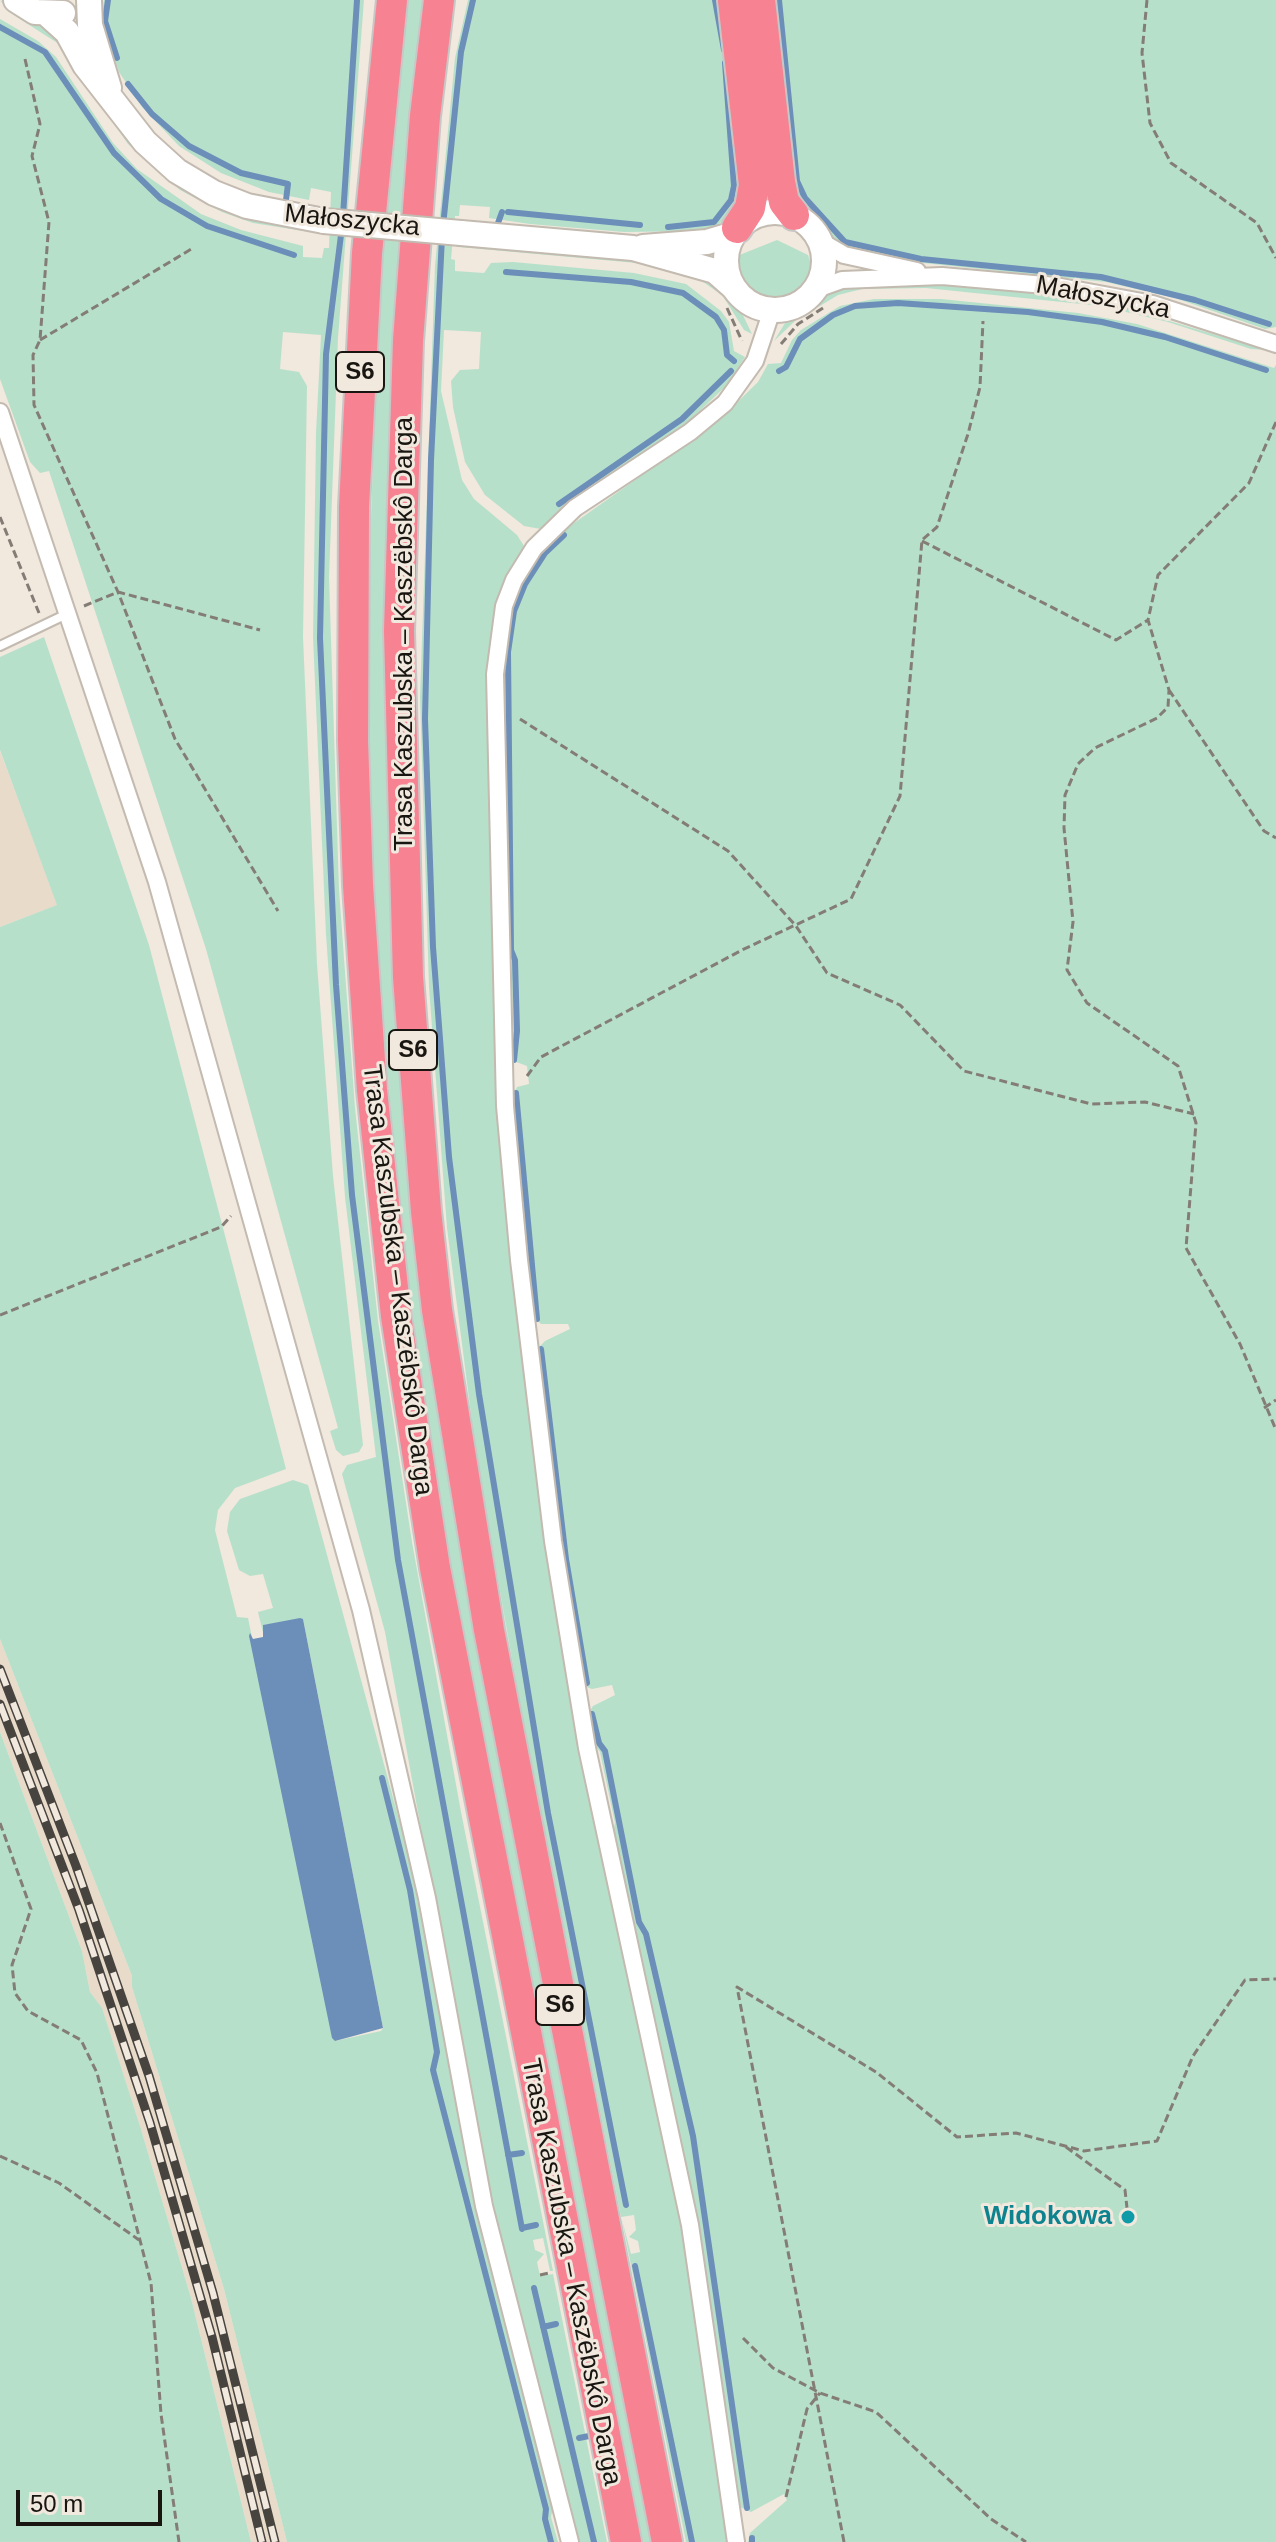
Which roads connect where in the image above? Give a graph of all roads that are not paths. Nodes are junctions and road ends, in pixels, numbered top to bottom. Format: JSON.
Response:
{"nodes":[{"id":1,"x":16,"y":0,"type":"edge"},
{"id":2,"x":87,"y":0,"type":"edge"},
{"id":3,"x":380,"y":0,"type":"edge"},
{"id":4,"x":392,"y":0,"type":"edge"},
{"id":5,"x":733,"y":0,"type":"edge"},
{"id":6,"x":760,"y":0,"type":"edge"},
{"id":7,"x":441,"y":6,"type":"edge"},
{"id":8,"x":47,"y":14,"type":"junction"},
{"id":9,"x":385,"y":58,"type":"junction"},
{"id":10,"x":112,"y":98,"type":"junction"},
{"id":11,"x":794,"y":215,"type":"junction"},
{"id":12,"x":736,"y":231,"type":"junction"},
{"id":13,"x":820,"y":241,"type":"junction"},
{"id":14,"x":633,"y":248,"type":"junction"},
{"id":15,"x":942,"y":276,"type":"junction"},
{"id":16,"x":728,"y":295,"type":"junction"},
{"id":17,"x":823,"y":296,"type":"junction"},
{"id":18,"x":772,"y":310,"type":"junction"},
{"id":19,"x":1268,"y":341,"type":"edge"},
{"id":20,"x":0,"y":412,"type":"edge"},
{"id":21,"x":69,"y":612,"type":"junction"},
{"id":22,"x":0,"y":646,"type":"edge"},
{"id":23,"x":570,"y":2542,"type":"edge"},
{"id":24,"x":626,"y":2542,"type":"edge"},
{"id":25,"x":667,"y":2542,"type":"edge"},
{"id":26,"x":736,"y":2542,"type":"edge"}],
"edges":[{"from":1,"to":8,"type":"main road"},
{"from":2,"to":8,"type":"main road"},
{"from":2,"to":10,"type":"main road","name":"Małoszycka"},
{"from":3,"to":9,"type":"highway"},
{"from":4,"to":9,"type":"highway","name":"Trasa Kaszubska – Kaszëbskô Darga","number":"S6"},
{"from":5,"to":12,"type":"highway"},
{"from":6,"to":11,"type":"highway"},
{"from":7,"to":25,"type":"highway","name":"Trasa Kaszubska – Kaszëbskô Darga","number":"S6"},
{"from":8,"to":10,"type":"main road","name":"Małoszycka"},
{"from":9,"to":24,"type":"highway","name":"Trasa Kaszubska – Kaszëbskô Darga","number":"S6"},
{"from":10,"to":14,"type":"main road","name":"Małoszycka","bridge":true},
{"from":11,"to":12,"type":"main road"},
{"from":11,"to":13,"type":"main road"},
{"from":12,"to":14,"type":"main road","name":"Małoszycka"},
{"from":12,"to":16,"type":"main road"},
{"from":13,"to":15,"type":"street","name":"Małoszycka"},
{"from":13,"to":17,"type":"main road"},
{"from":14,"to":16,"type":"main road","name":"Małoszycka"},
{"from":15,"to":17,"type":"street","name":"Małoszycka"},
{"from":15,"to":19,"type":"street","name":"Małoszycka"},
{"from":16,"to":18,"type":"main road"},
{"from":17,"to":18,"type":"main road"},
{"from":18,"to":26,"type":"street"},
{"from":20,"to":21,"type":"street"},
{"from":21,"to":22,"type":"lane"},
{"from":21,"to":23,"type":"street"}]}
